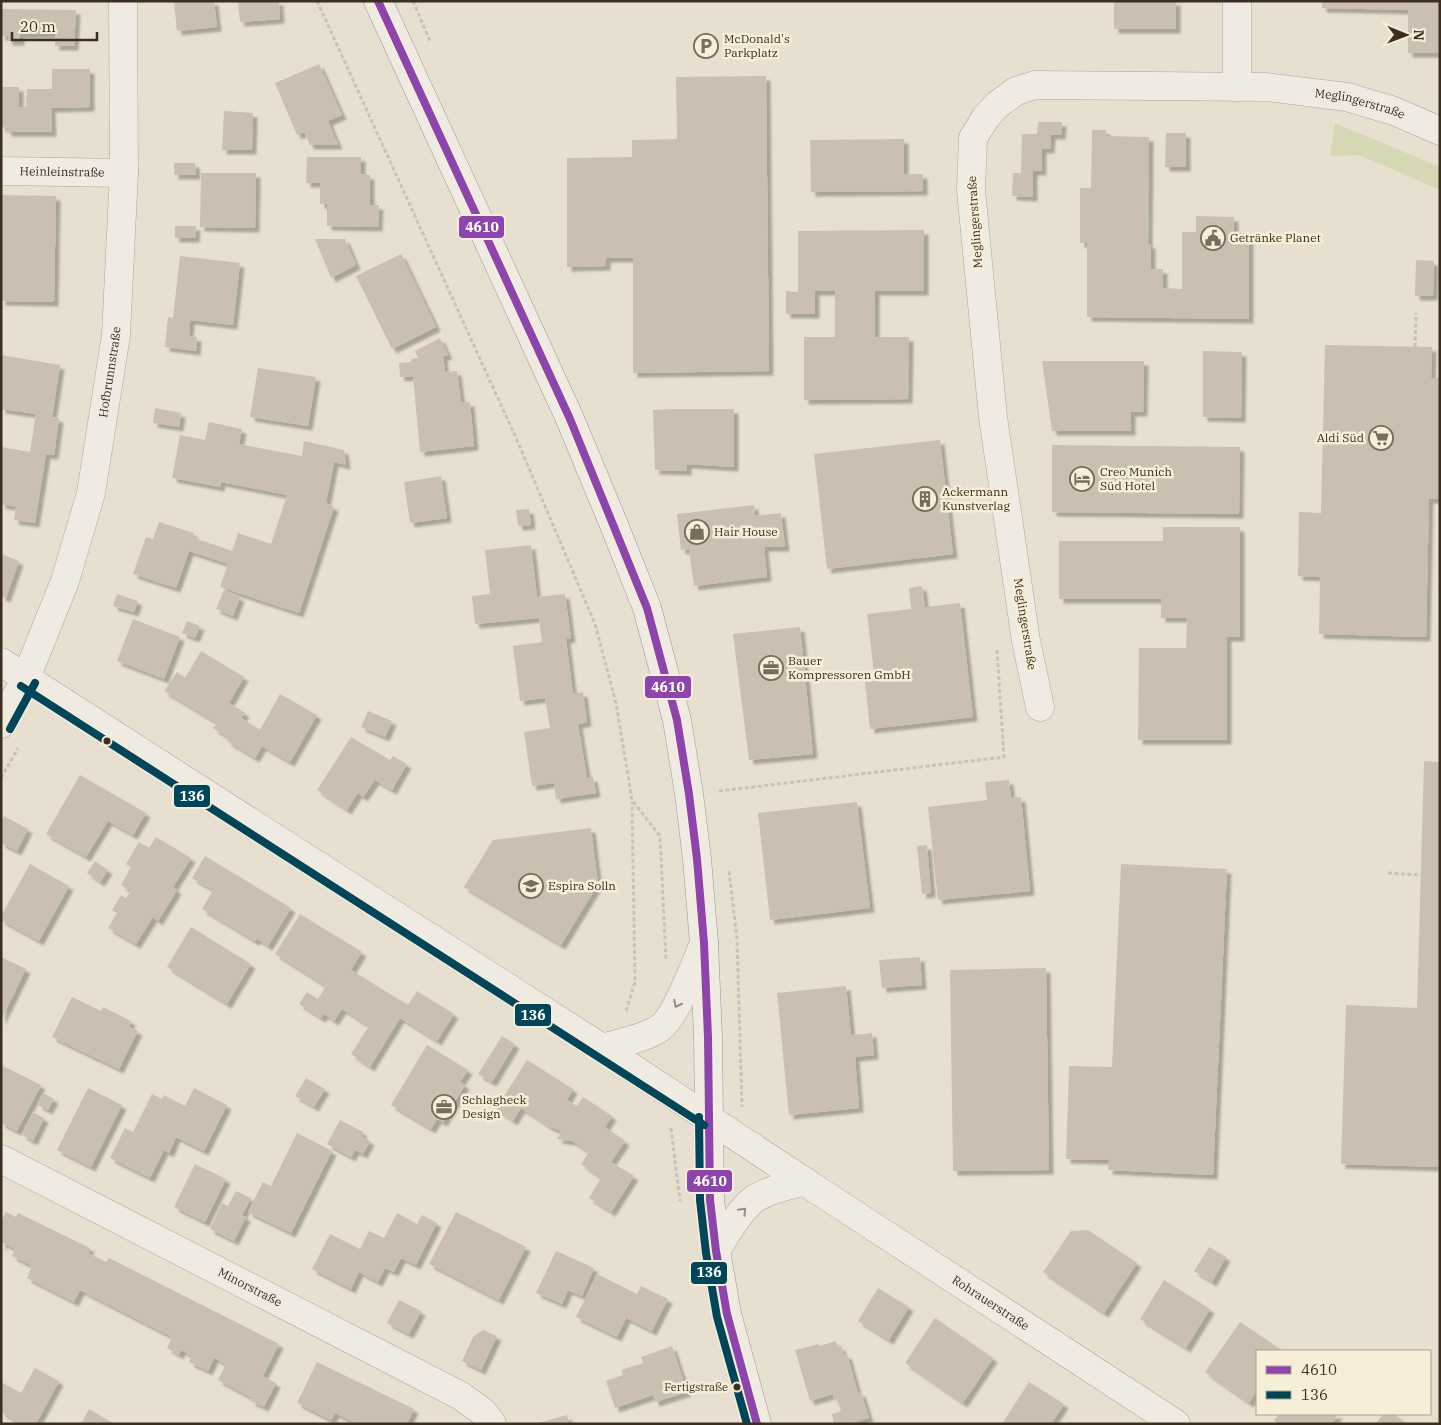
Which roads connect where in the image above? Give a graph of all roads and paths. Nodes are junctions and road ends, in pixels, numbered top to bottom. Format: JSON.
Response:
{"nodes":[{"id":1,"x":123,"y":1,"type":"edge"},
{"id":2,"x":318,"y":1,"type":"edge"},
{"id":3,"x":378,"y":1,"type":"edge"},
{"id":4,"x":1237,"y":1,"type":"edge"},
{"id":5,"x":1237,"y":88,"type":"junction"},
{"id":6,"x":1440,"y":131,"type":"edge"},
{"id":7,"x":1,"y":170,"type":"edge"},
{"id":8,"x":124,"y":173,"type":"junction"},
{"id":9,"x":1416,"y":313,"type":"dead end"},
{"id":10,"x":1415,"y":347,"type":"dead end"},
{"id":11,"x":1026,"y":641,"type":"junction"},
{"id":12,"x":1,"y":662,"type":"edge"},
{"id":13,"x":26,"y":678,"type":"junction"},
{"id":14,"x":1040,"y":707,"type":"dead end"},
{"id":15,"x":1,"y":724,"type":"edge"},
{"id":16,"x":719,"y":791,"type":"dead end"},
{"id":17,"x":632,"y":800,"type":"junction"},
{"id":18,"x":1388,"y":873,"type":"dead end"},
{"id":19,"x":1421,"y":875,"type":"dead end"},
{"id":20,"x":704,"y":943,"type":"junction"},
{"id":21,"x":666,"y":969,"type":"dead end"},
{"id":22,"x":624,"y":1019,"type":"dead end"},
{"id":23,"x":602,"y":1048,"type":"junction"},
{"id":24,"x":741,"y":1097,"type":"dead end"},
{"id":25,"x":709,"y":1117,"type":"junction"},
{"id":26,"x":744,"y":1141,"type":"junction"},
{"id":27,"x":1,"y":1159,"type":"edge"},
{"id":28,"x":804,"y":1182,"type":"junction"},
{"id":29,"x":716,"y":1251,"type":"junction"},
{"id":30,"x":492,"y":1424,"type":"edge"},
{"id":31,"x":757,"y":1424,"type":"edge"},
{"id":32,"x":1176,"y":1424,"type":"edge"}],
"edges":[{"from":1,"to":8,"type":"street","name":"Hofbrunnstraße"},
{"from":2,"to":17,"type":"path"},
{"from":3,"to":20,"type":"street"},
{"from":4,"to":5,"type":"street"},
{"from":5,"to":6,"type":"street","name":"Meglingerstraße"},
{"from":5,"to":11,"type":"street","name":"Meglingerstraße"},
{"from":7,"to":8,"type":"street","name":"Heinleinstraße"},
{"from":8,"to":13,"type":"street","name":"Hofbrunnstraße"},
{"from":9,"to":10,"type":"path"},
{"from":11,"to":14,"type":"street","name":"Meglingerstraße"},
{"from":11,"to":16,"type":"path"},
{"from":12,"to":13,"type":"street"},
{"from":13,"to":15,"type":"street","name":"Hofbrunnstraße"},
{"from":13,"to":23,"type":"street"},
{"from":17,"to":21,"type":"path"},
{"from":17,"to":22,"type":"path"},
{"from":18,"to":19,"type":"path"},
{"from":20,"to":23,"type":"street","one_way":true},
{"from":20,"to":25,"type":"street"},
{"from":23,"to":25,"type":"street"},
{"from":24,"to":26,"type":"path"},
{"from":25,"to":26,"type":"street","name":"Rohrauerstraße"},
{"from":25,"to":29,"type":"street"},
{"from":26,"to":28,"type":"street","name":"Rohrauerstraße"},
{"from":27,"to":30,"type":"street","name":"Minorstraße"},
{"from":29,"to":28,"type":"street","one_way":true},
{"from":28,"to":32,"type":"street","name":"Rohrauerstraße"},
{"from":29,"to":31,"type":"street"}]}
